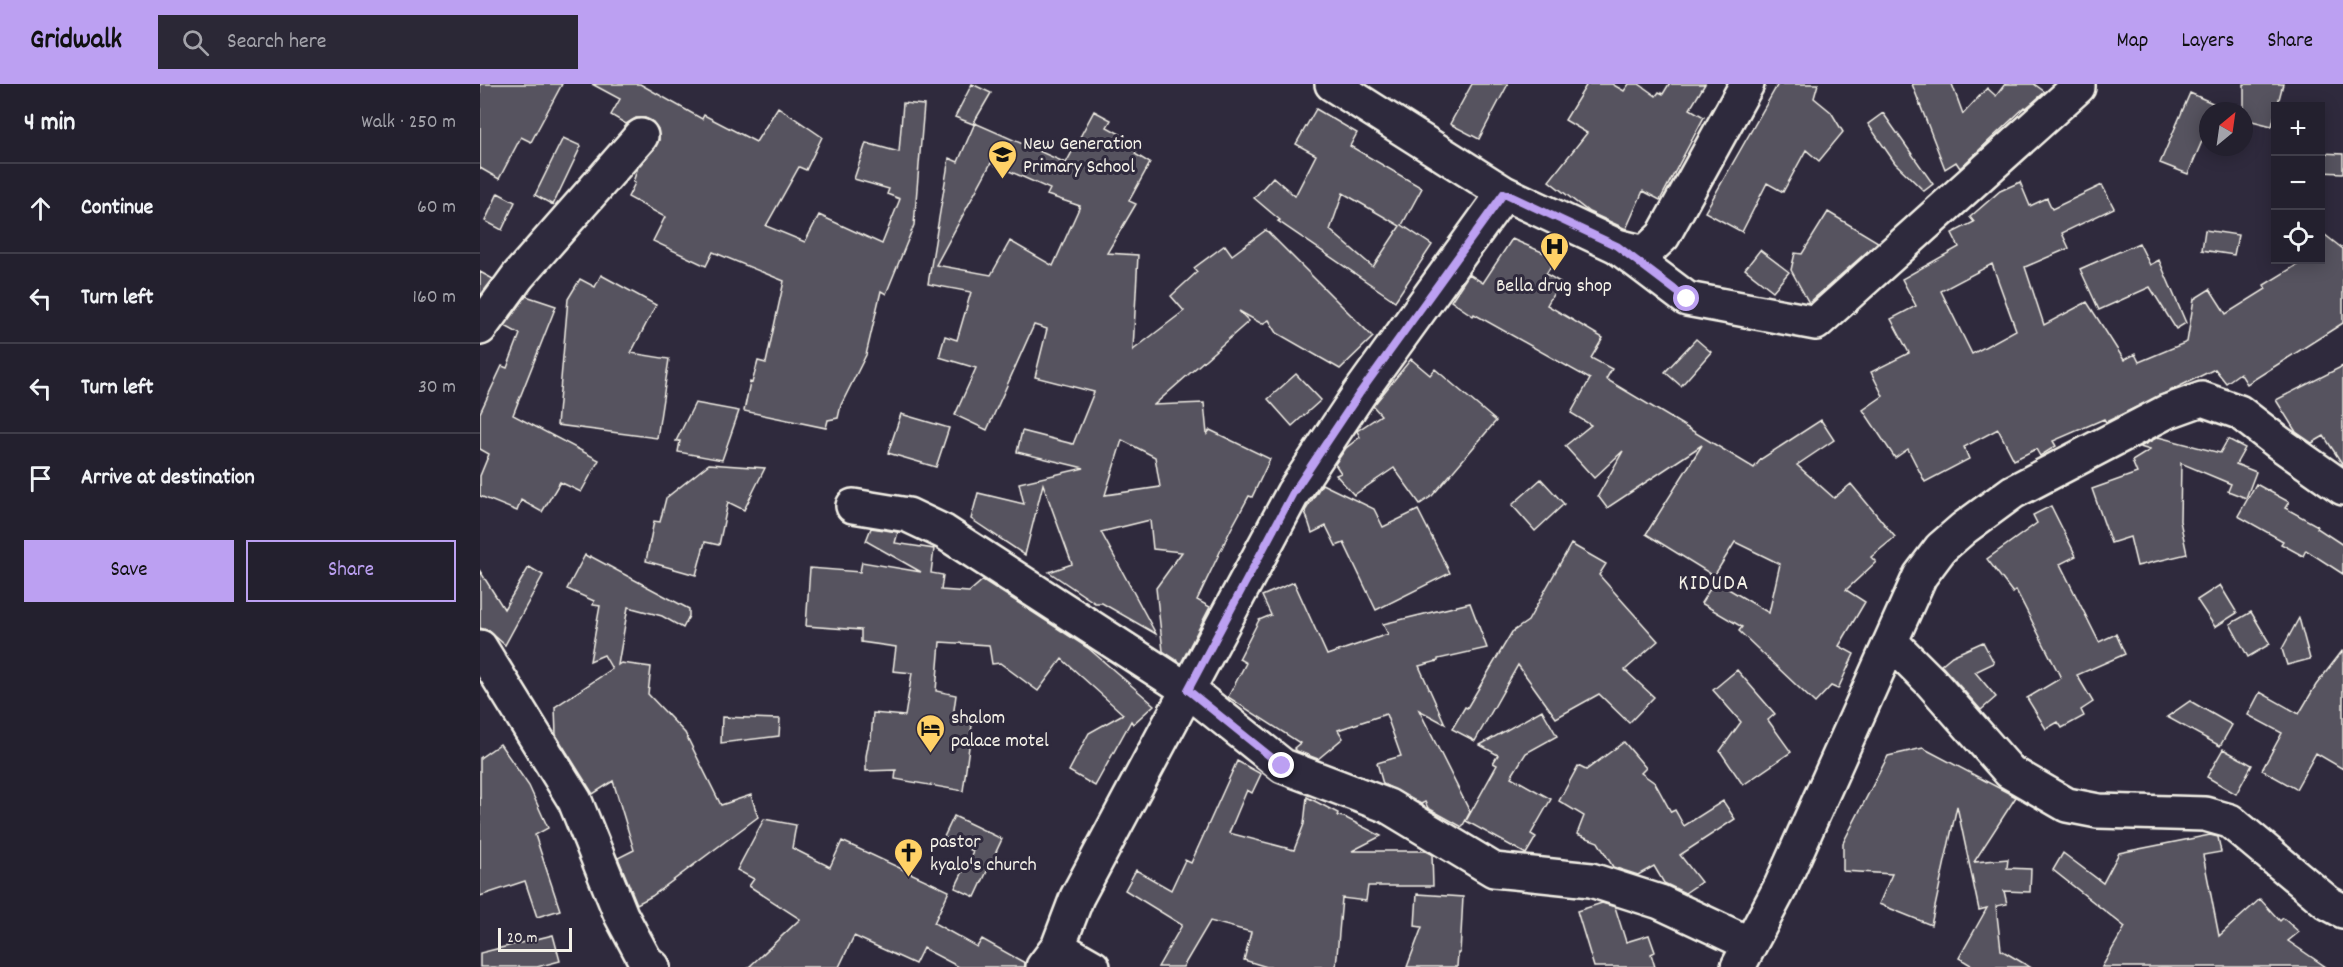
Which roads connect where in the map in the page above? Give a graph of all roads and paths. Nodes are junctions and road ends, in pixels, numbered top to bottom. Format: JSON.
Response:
{"nodes":[{"id":1,"x":1332,"y":84,"type":"edge"},
{"id":2,"x":1747,"y":84,"type":"edge"},
{"id":3,"x":2078,"y":84,"type":"edge"},
{"id":4,"x":641,"y":136,"type":"dead end"},
{"id":5,"x":1504,"y":193,"type":"junction"},
{"id":6,"x":1617,"y":246,"type":"junction"},
{"id":7,"x":480,"y":328,"type":"edge"},
{"id":8,"x":2343,"y":488,"type":"edge"},
{"id":9,"x":853,"y":506,"type":"dead end"},
{"id":10,"x":1891,"y":642,"type":"junction"},
{"id":11,"x":480,"y":647,"type":"edge"},
{"id":12,"x":1188,"y":690,"type":"junction"},
{"id":13,"x":2343,"y":911,"type":"edge"},
{"id":14,"x":1744,"y":956,"type":"edge"},
{"id":15,"x":1051,"y":957,"type":"edge"},
{"id":16,"x":653,"y":967,"type":"edge"},
{"id":17,"x":1093,"y":967,"type":"edge"}],
"edges":[{"from":1,"to":5,"type":"street"},
{"from":2,"to":6,"type":"street"},
{"from":3,"to":6,"type":"street"},
{"from":4,"to":7,"type":"street"},
{"from":5,"to":6,"type":"street"},
{"from":5,"to":12,"type":"street"},
{"from":8,"to":10,"type":"street"},
{"from":9,"to":12,"type":"street"},
{"from":10,"to":13,"type":"street"},
{"from":10,"to":14,"type":"street"},
{"from":11,"to":16,"type":"street"},
{"from":12,"to":14,"type":"street"},
{"from":12,"to":15,"type":"street"},
{"from":15,"to":17,"type":"street"}]}
